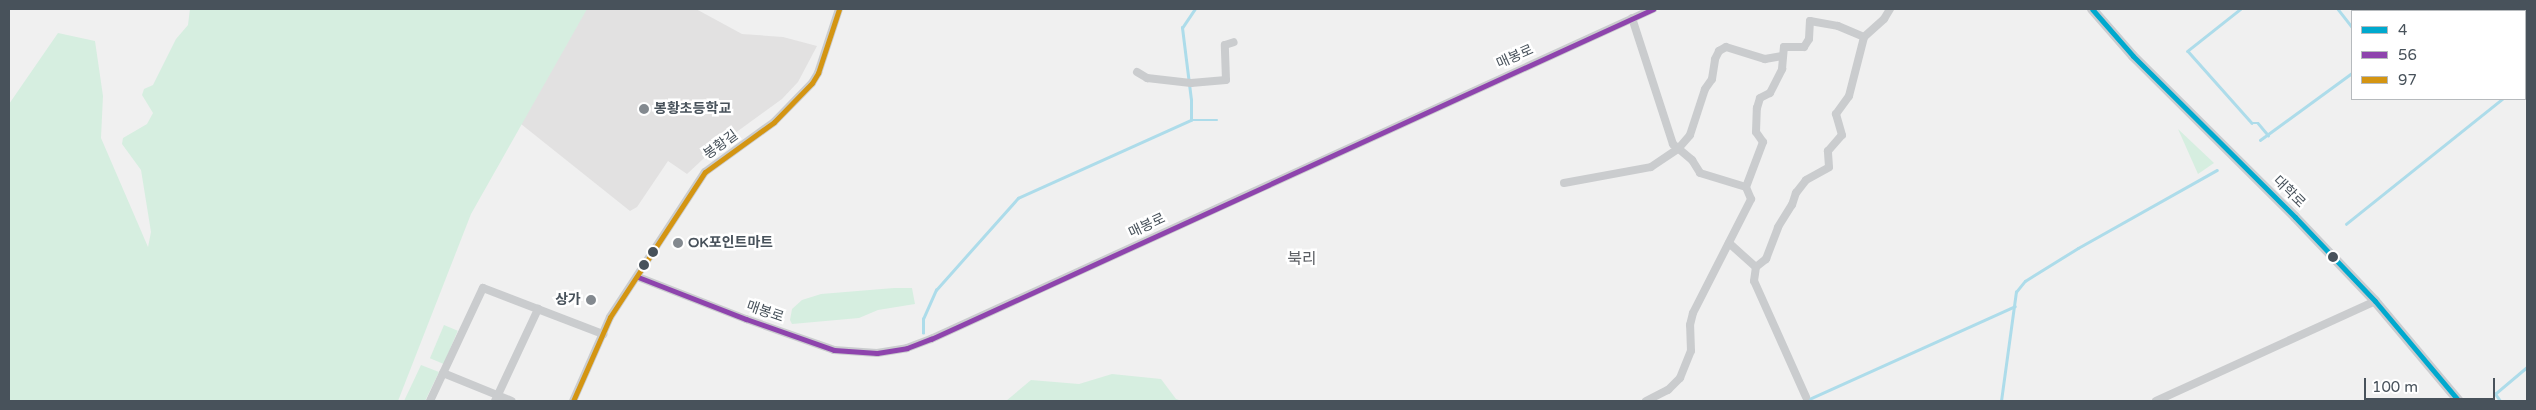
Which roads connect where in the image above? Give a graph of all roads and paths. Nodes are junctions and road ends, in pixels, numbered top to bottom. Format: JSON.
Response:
{"nodes":[{"id":1,"x":838,"y":9,"type":"edge"},
{"id":2,"x":1653,"y":9,"type":"edge"},
{"id":3,"x":1890,"y":9,"type":"edge"},
{"id":4,"x":2092,"y":9,"type":"edge"},
{"id":5,"x":1632,"y":18,"type":"junction"},
{"id":6,"x":1864,"y":37,"type":"junction"},
{"id":7,"x":1234,"y":42,"type":"dead end"},
{"id":8,"x":1782,"y":56,"type":"junction"},
{"id":9,"x":1137,"y":72,"type":"dead end"},
{"id":10,"x":1678,"y":148,"type":"junction"},
{"id":11,"x":1564,"y":183,"type":"dead end"},
{"id":12,"x":1746,"y":187,"type":"junction"},
{"id":13,"x":1729,"y":243,"type":"junction"},
{"id":14,"x":1756,"y":267,"type":"junction"},
{"id":15,"x":638,"y":277,"type":"junction"},
{"id":16,"x":2375,"y":301,"type":"junction"},
{"id":17,"x":538,"y":309,"type":"junction"},
{"id":18,"x":603,"y":334,"type":"junction"},
{"id":19,"x":444,"y":373,"type":"junction"},
{"id":20,"x":496,"y":398,"type":"edge"},
{"id":21,"x":1806,"y":398,"type":"dead end"},
{"id":22,"x":430,"y":401,"type":"edge"},
{"id":23,"x":512,"y":401,"type":"edge"},
{"id":24,"x":573,"y":401,"type":"edge"},
{"id":25,"x":1646,"y":401,"type":"edge"},
{"id":26,"x":2156,"y":401,"type":"edge"},
{"id":27,"x":2459,"y":401,"type":"edge"}],
"edges":[{"from":1,"to":15,"type":"street","name":"봉황길"},
{"from":2,"to":5,"type":"street","name":"매봉로"},
{"from":3,"to":6,"type":"street"},
{"from":4,"to":16,"type":"main road","name":"대학로"},
{"from":5,"to":10,"type":"street"},
{"from":5,"to":15,"type":"street","name":"매봉로"},
{"from":6,"to":8,"type":"street"},
{"from":6,"to":14,"type":"street"},
{"from":7,"to":9,"type":"street"},
{"from":8,"to":10,"type":"street"},
{"from":8,"to":12,"type":"street"},
{"from":10,"to":11,"type":"street"},
{"from":10,"to":12,"type":"street"},
{"from":12,"to":13,"type":"street"},
{"from":13,"to":14,"type":"street"},
{"from":13,"to":25,"type":"street"},
{"from":14,"to":21,"type":"street"},
{"from":15,"to":18,"type":"street","name":"봉황길"},
{"from":16,"to":26,"type":"street"},
{"from":16,"to":27,"type":"main road","name":"대학로"},
{"from":17,"to":18,"type":"street"},
{"from":17,"to":19,"type":"street"},
{"from":17,"to":20,"type":"street"},
{"from":18,"to":24,"type":"street","name":"봉황길"},
{"from":19,"to":20,"type":"street"},
{"from":19,"to":22,"type":"street"},
{"from":20,"to":23,"type":"street"}]}
